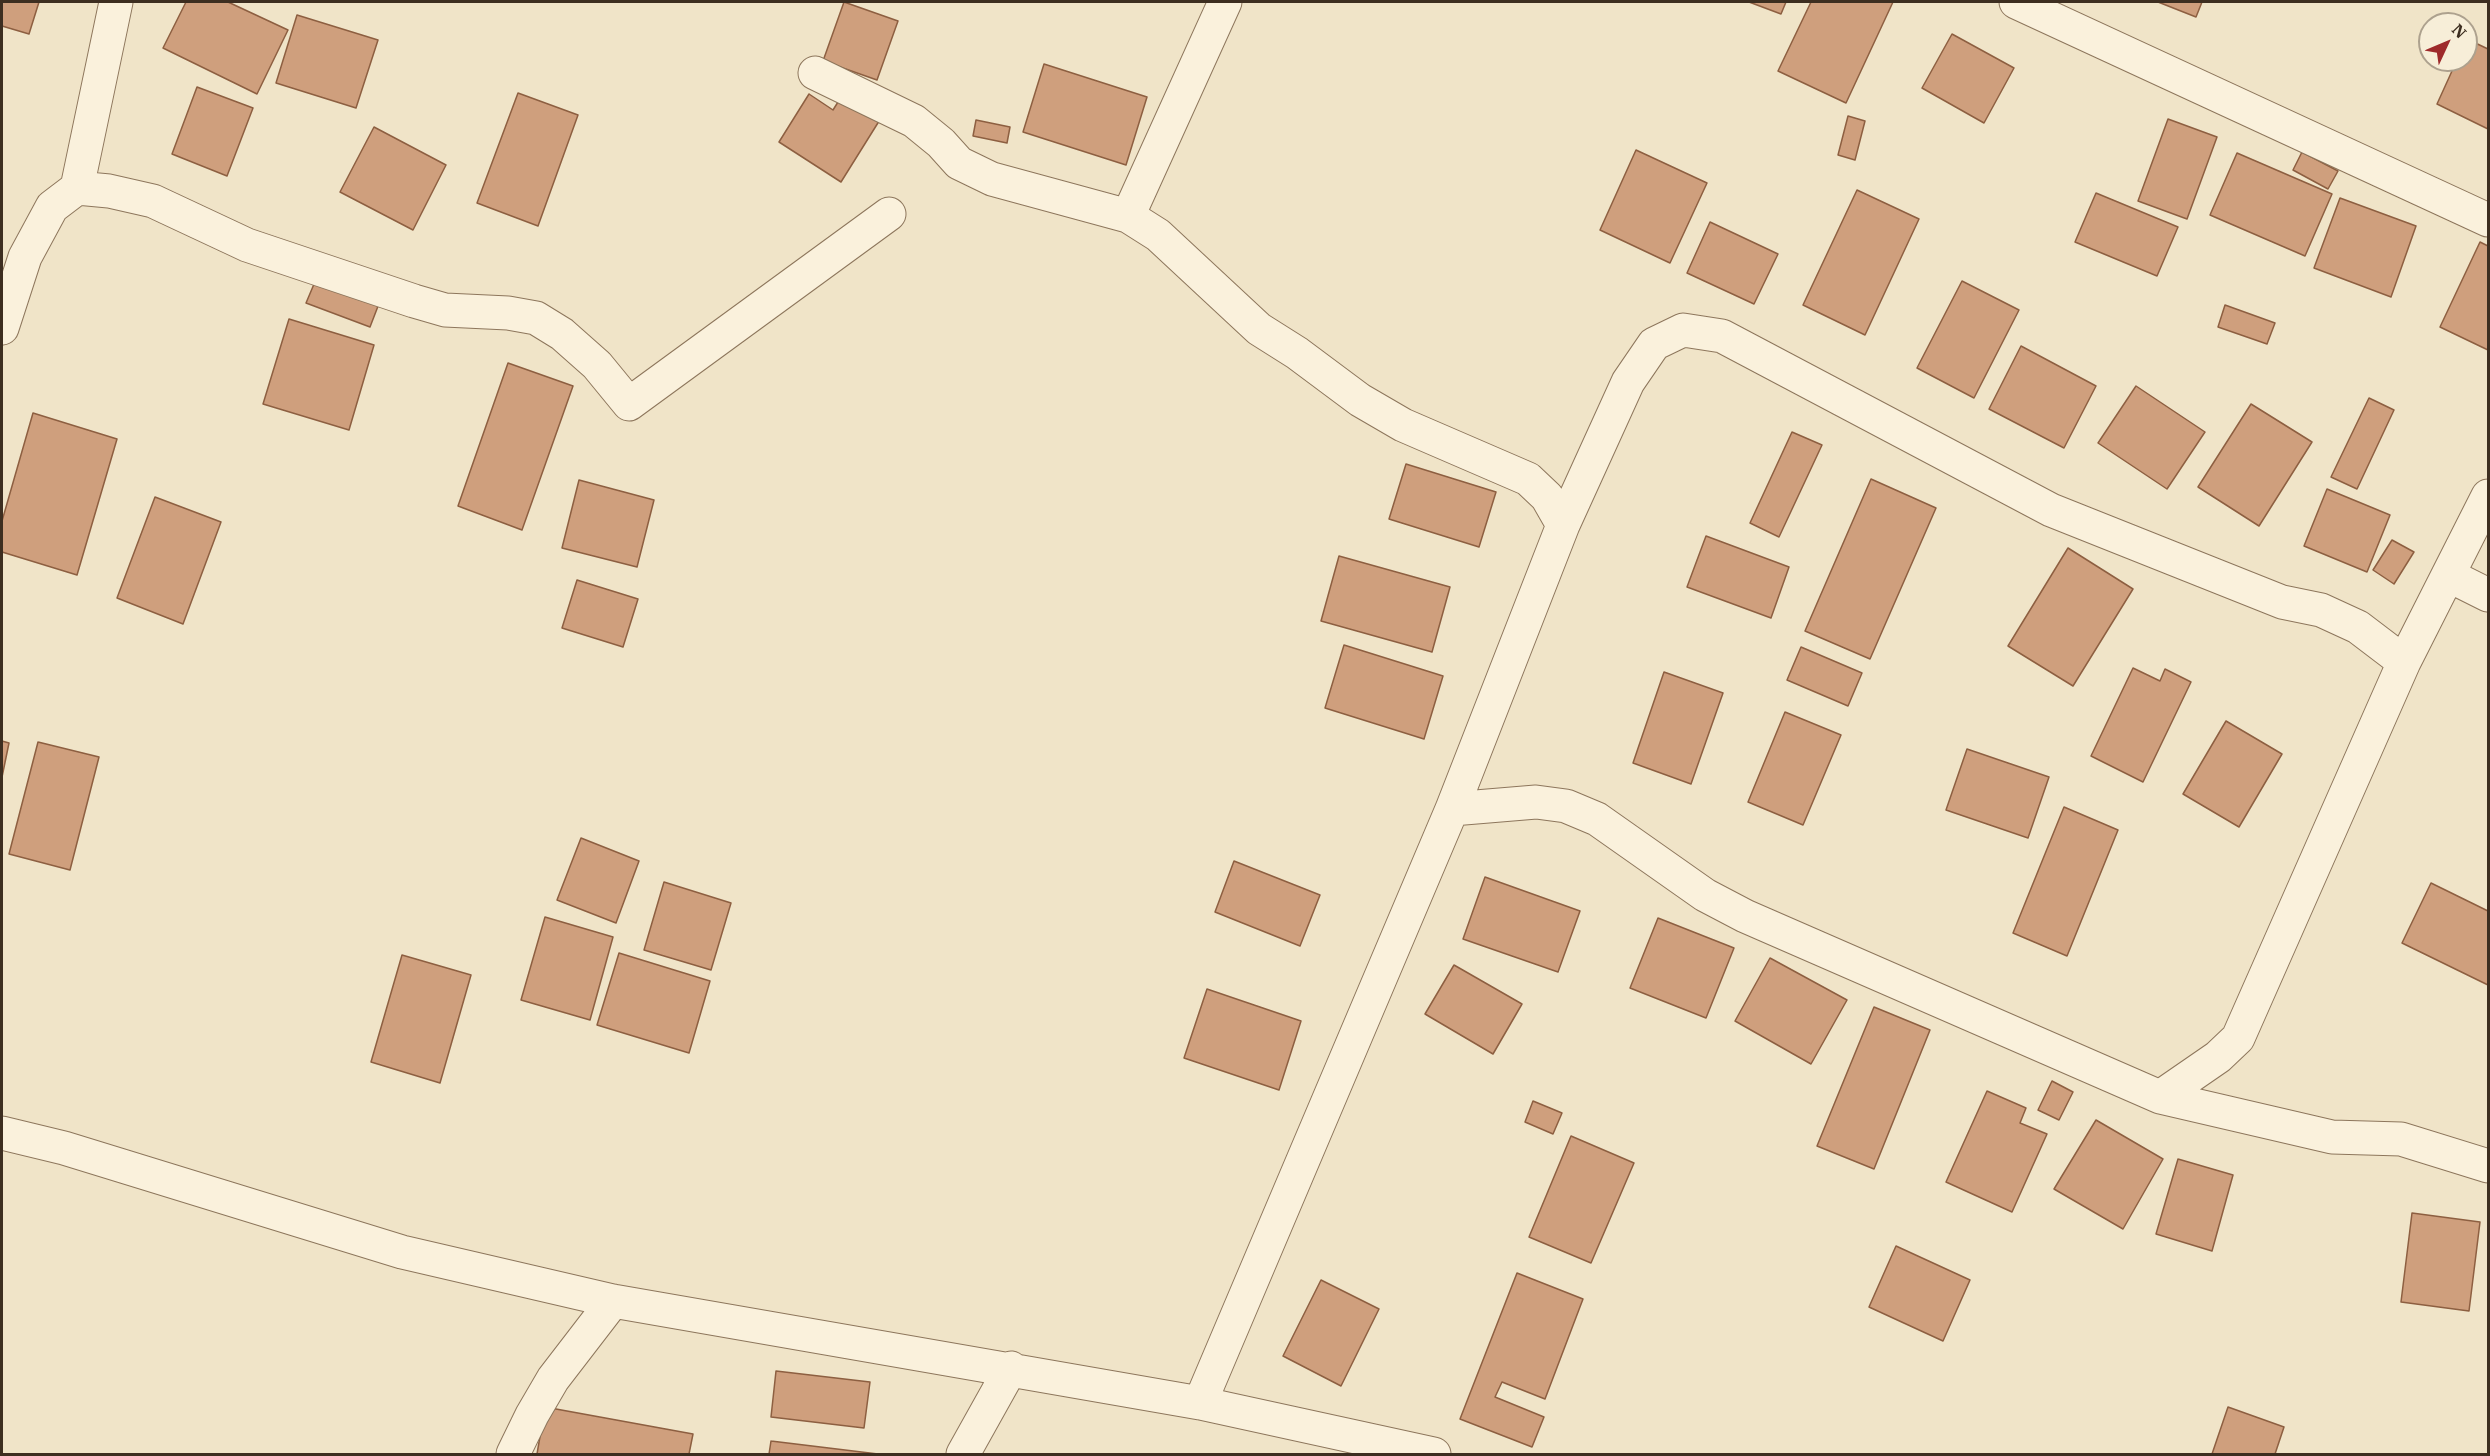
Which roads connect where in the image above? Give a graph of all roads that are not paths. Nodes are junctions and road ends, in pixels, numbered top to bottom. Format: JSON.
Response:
{"nodes":[{"id":1,"x":116,"y":2,"type":"edge"},
{"id":2,"x":1225,"y":2,"type":"edge"},
{"id":3,"x":2016,"y":2,"type":"edge"},
{"id":4,"x":814,"y":73,"type":"dead end"},
{"id":5,"x":77,"y":188,"type":"junction"},
{"id":6,"x":889,"y":214,"type":"dead end"},
{"id":7,"x":1128,"y":216,"type":"junction"},
{"id":8,"x":2488,"y":220,"type":"edge"},
{"id":9,"x":2,"y":328,"type":"edge"},
{"id":10,"x":2488,"y":496,"type":"edge"},
{"id":11,"x":1563,"y":525,"type":"junction"},
{"id":12,"x":2448,"y":575,"type":"junction"},
{"id":13,"x":2488,"y":595,"type":"edge"},
{"id":14,"x":2404,"y":662,"type":"junction"},
{"id":15,"x":1452,"y":809,"type":"junction"},
{"id":16,"x":2160,"y":1096,"type":"junction"},
{"id":17,"x":2,"y":1133,"type":"edge"},
{"id":18,"x":2488,"y":1166,"type":"edge"},
{"id":19,"x":613,"y":1300,"type":"junction"},
{"id":20,"x":1011,"y":1368,"type":"junction"},
{"id":21,"x":1200,"y":1402,"type":"junction"},
{"id":22,"x":513,"y":1455,"type":"edge"},
{"id":23,"x":963,"y":1455,"type":"edge"},
{"id":24,"x":1434,"y":1455,"type":"edge"}],
"edges":[{"from":1,"to":5,"type":"street"},
{"from":2,"to":7,"type":"street"},
{"from":3,"to":8,"type":"street"},
{"from":4,"to":7,"type":"street"},
{"from":5,"to":6,"type":"street"},
{"from":5,"to":9,"type":"street"},
{"from":7,"to":11,"type":"street"},
{"from":10,"to":12,"type":"street"},
{"from":11,"to":14,"type":"street"},
{"from":11,"to":15,"type":"street"},
{"from":12,"to":13,"type":"street"},
{"from":12,"to":14,"type":"street"},
{"from":14,"to":16,"type":"street"},
{"from":15,"to":16,"type":"street"},
{"from":15,"to":21,"type":"street"},
{"from":16,"to":18,"type":"street"},
{"from":17,"to":19,"type":"street"},
{"from":19,"to":20,"type":"street"},
{"from":19,"to":22,"type":"street"},
{"from":20,"to":21,"type":"street"},
{"from":20,"to":23,"type":"street"},
{"from":21,"to":24,"type":"street"}]}
